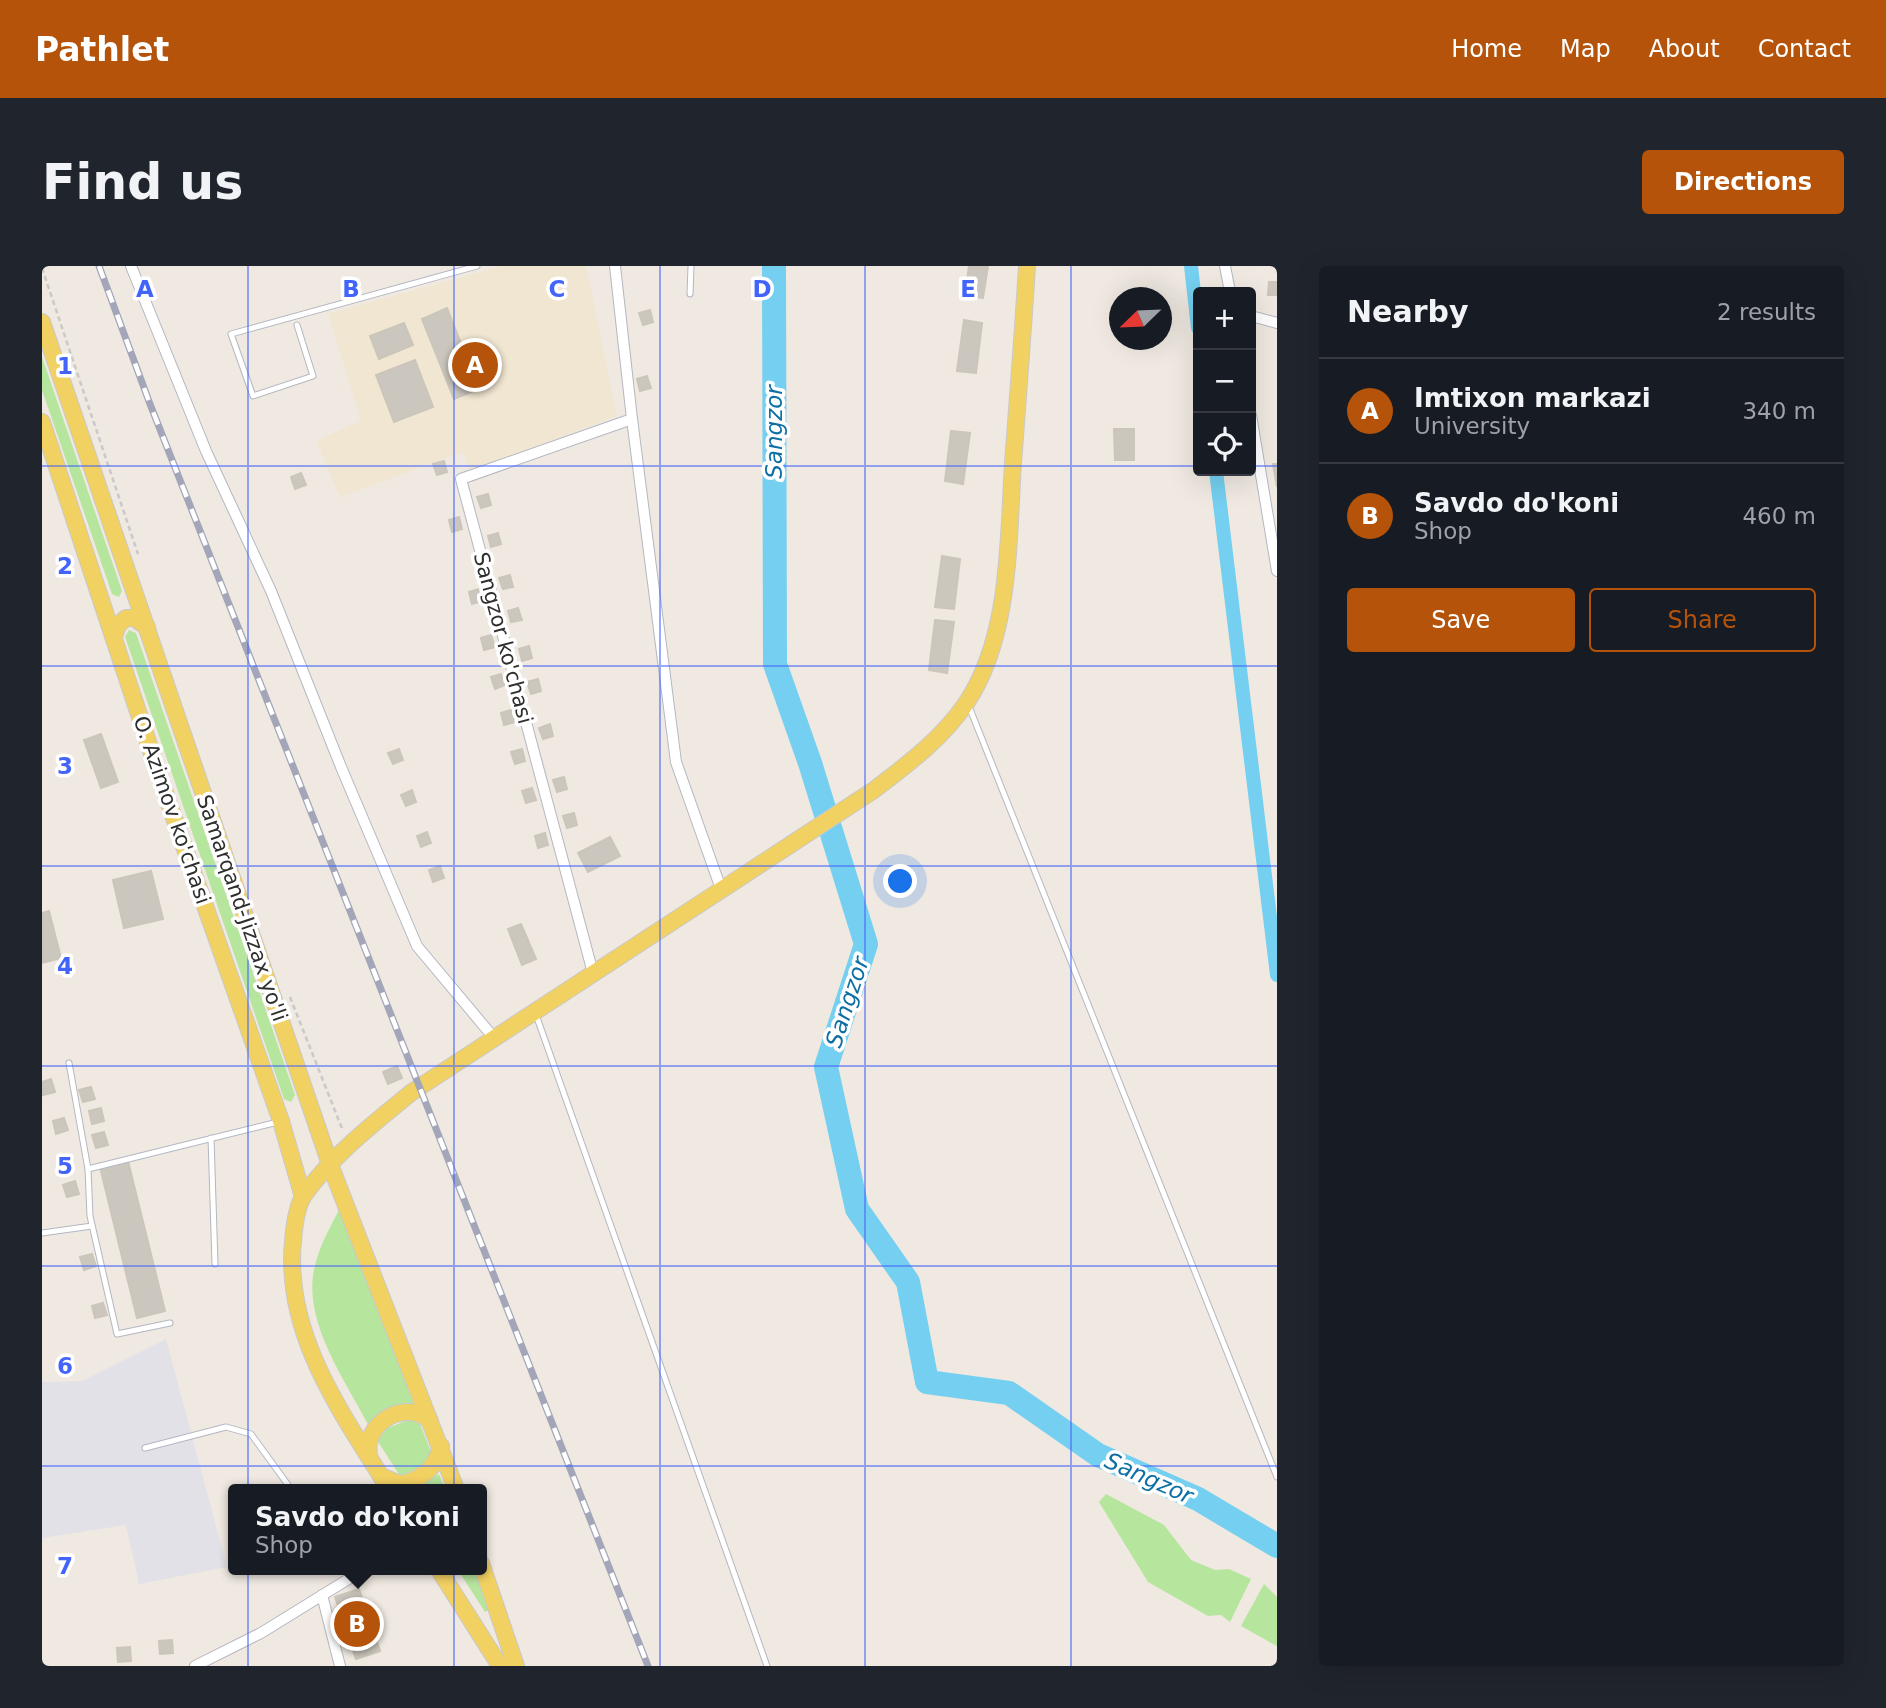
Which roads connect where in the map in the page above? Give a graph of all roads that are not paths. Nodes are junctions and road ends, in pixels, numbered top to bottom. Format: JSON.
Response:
{"nodes":[{"id":1,"x":131,"y":266,"type":"edge"},
{"id":2,"x":477,"y":266,"type":"edge"},
{"id":3,"x":615,"y":266,"type":"edge"},
{"id":4,"x":691,"y":266,"type":"edge"},
{"id":5,"x":1027,"y":266,"type":"edge"},
{"id":6,"x":1225,"y":266,"type":"edge"},
{"id":7,"x":1229,"y":287,"type":"edge"},
{"id":8,"x":690,"y":294,"type":"dead end"},
{"id":9,"x":1256,"y":317,"type":"edge"},
{"id":10,"x":42,"y":322,"type":"edge"},
{"id":11,"x":1277,"y":323,"type":"edge"},
{"id":12,"x":297,"y":325,"type":"dead end"},
{"id":13,"x":632,"y":419,"type":"junction"},
{"id":14,"x":42,"y":422,"type":"edge"},
{"id":15,"x":1256,"y":445,"type":"edge"},
{"id":16,"x":1277,"y":571,"type":"edge"},
{"id":17,"x":147,"y":627,"type":"junction"},
{"id":18,"x":114,"y":637,"type":"junction"},
{"id":19,"x":967,"y":701,"type":"junction"},
{"id":20,"x":721,"y":889,"type":"junction"},
{"id":21,"x":593,"y":973,"type":"junction"},
{"id":22,"x":535,"y":1011,"type":"junction"},
{"id":23,"x":494,"y":1038,"type":"junction"},
{"id":24,"x":69,"y":1063,"type":"dead end"},
{"id":25,"x":281,"y":1121,"type":"junction"},
{"id":26,"x":212,"y":1138,"type":"junction"},
{"id":27,"x":331,"y":1167,"type":"junction"},
{"id":28,"x":88,"y":1169,"type":"junction"},
{"id":29,"x":303,"y":1197,"type":"junction"},
{"id":30,"x":92,"y":1226,"type":"junction"},
{"id":31,"x":42,"y":1233,"type":"edge"},
{"id":32,"x":215,"y":1264,"type":"dead end"},
{"id":33,"x":170,"y":1323,"type":"dead end"},
{"id":34,"x":430,"y":1421,"type":"junction"},
{"id":35,"x":441,"y":1446,"type":"junction"},
{"id":36,"x":145,"y":1448,"type":"dead end"},
{"id":37,"x":369,"y":1456,"type":"junction"},
{"id":38,"x":1277,"y":1477,"type":"edge"},
{"id":39,"x":385,"y":1483,"type":"edge"},
{"id":40,"x":287,"y":1484,"type":"edge"},
{"id":41,"x":454,"y":1484,"type":"edge"},
{"id":42,"x":355,"y":1575,"type":"edge"},
{"id":43,"x":442,"y":1575,"type":"edge"},
{"id":44,"x":485,"y":1575,"type":"edge"},
{"id":45,"x":322,"y":1595,"type":"junction"},
{"id":46,"x":195,"y":1666,"type":"edge"},
{"id":47,"x":340,"y":1666,"type":"edge"},
{"id":48,"x":499,"y":1666,"type":"edge"},
{"id":49,"x":516,"y":1666,"type":"edge"},
{"id":50,"x":767,"y":1666,"type":"edge"}],
"edges":[{"from":1,"to":23,"type":"street"},
{"from":2,"to":12,"type":"lane"},
{"from":3,"to":13,"type":"street"},
{"from":4,"to":8,"type":"lane"},
{"from":5,"to":19,"type":"main road"},
{"from":6,"to":7,"type":"street"},
{"from":9,"to":11,"type":"street"},
{"from":10,"to":17,"type":"main road","name":"Samarqand-Jizzax yo'li"},
{"from":13,"to":20,"type":"street"},
{"from":13,"to":21,"type":"street","name":"Sangzor ko'chasi"},
{"from":14,"to":18,"type":"main road","name":"O. Azimov ko'chasi"},
{"from":15,"to":16,"type":"street"},
{"from":17,"to":18,"type":"main road"},
{"from":17,"to":27,"type":"main road","name":"Samarqand-Jizzax yo'li"},
{"from":18,"to":25,"type":"main road","name":"O. Azimov ko'chasi"},
{"from":19,"to":20,"type":"main road"},
{"from":19,"to":38,"type":"lane"},
{"from":20,"to":21,"type":"main road"},
{"from":21,"to":22,"type":"main road"},
{"from":22,"to":23,"type":"main road"},
{"from":22,"to":50,"type":"lane"},
{"from":23,"to":27,"type":"main road"},
{"from":24,"to":28,"type":"lane"},
{"from":25,"to":26,"type":"lane"},
{"from":25,"to":29,"type":"main road","name":"O. Azimov ko'chasi"},
{"from":26,"to":28,"type":"lane"},
{"from":26,"to":32,"type":"lane"},
{"from":27,"to":29,"type":"main road"},
{"from":27,"to":34,"type":"main road","name":"Samarqand-Jizzax yo'li"},
{"from":28,"to":30,"type":"lane"},
{"from":29,"to":37,"type":"main road"},
{"from":30,"to":31,"type":"lane"},
{"from":30,"to":33,"type":"lane"},
{"from":34,"to":35,"type":"main road","name":"Samarqand-Jizzax yo'li"},
{"from":34,"to":37,"type":"main road"},
{"from":35,"to":39,"type":"main road"},
{"from":35,"to":41,"type":"main road","name":"Samarqand-Jizzax yo'li"},
{"from":36,"to":40,"type":"lane"},
{"from":37,"to":39,"type":"main road"},
{"from":42,"to":45,"type":"street"},
{"from":43,"to":48,"type":"main road"},
{"from":44,"to":49,"type":"main road"},
{"from":45,"to":46,"type":"street"},
{"from":45,"to":47,"type":"street"}]}
